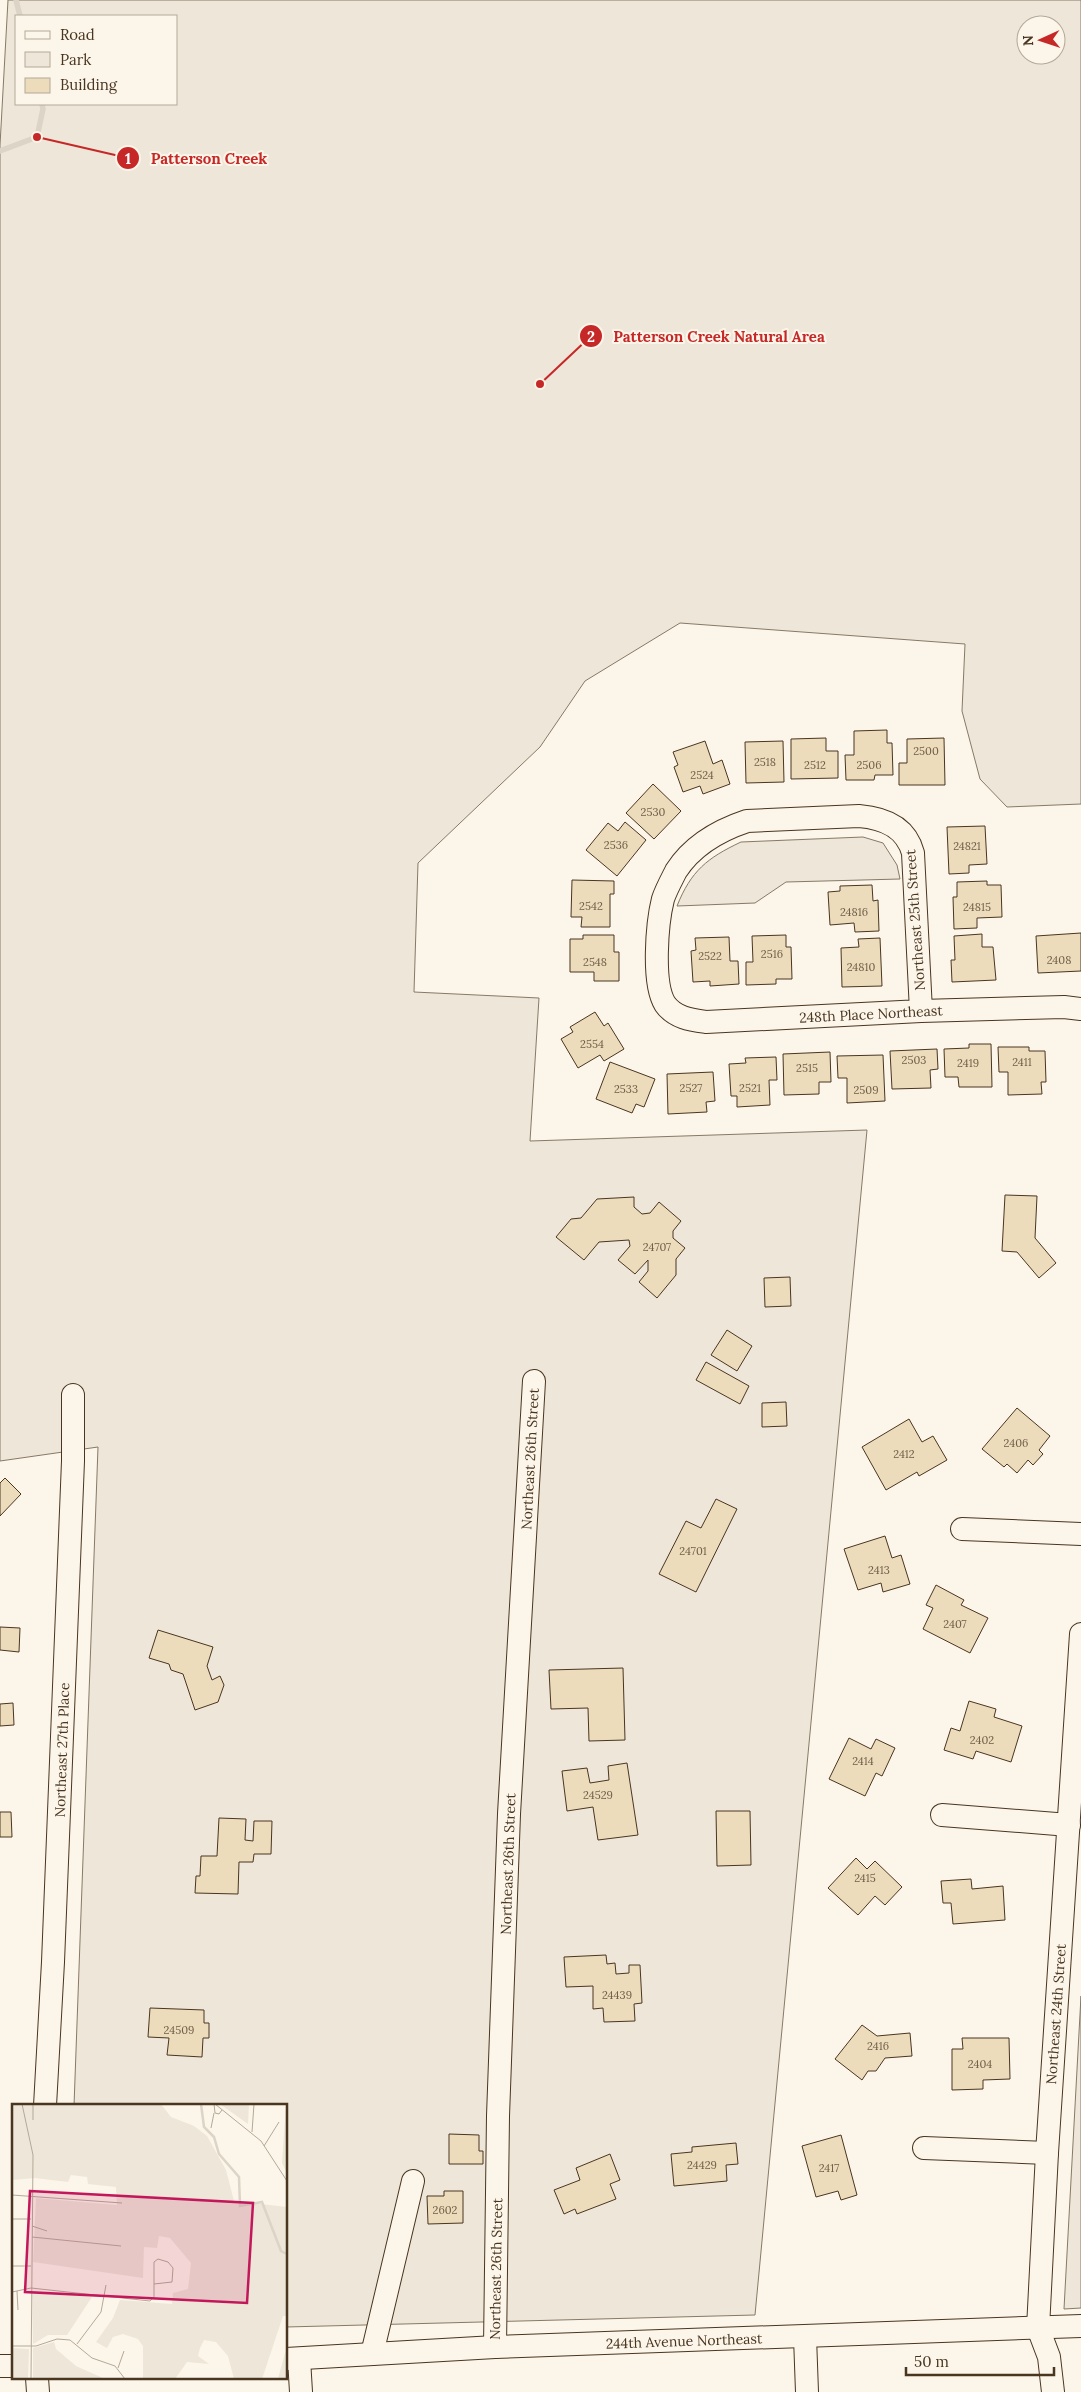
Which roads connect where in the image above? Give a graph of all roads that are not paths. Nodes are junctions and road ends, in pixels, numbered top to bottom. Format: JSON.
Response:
{"nodes":[{"id":1,"x":901,"y":831,"type":"joint"},
{"id":2,"x":1081,"y":1009,"type":"edge"},
{"id":3,"x":921,"y":1011,"type":"junction"},
{"id":4,"x":534,"y":1381,"type":"dead end"},
{"id":5,"x":74,"y":1395,"type":"dead end"},
{"id":6,"x":962,"y":1529,"type":"dead end"},
{"id":7,"x":1081,"y":1534,"type":"edge"},
{"id":8,"x":1081,"y":1634,"type":"edge"},
{"id":9,"x":942,"y":1815,"type":"dead end"},
{"id":10,"x":1069,"y":1825,"type":"junction"},
{"id":11,"x":45,"y":2104,"type":"edge"},
{"id":12,"x":924,"y":2148,"type":"dead end"},
{"id":13,"x":1046,"y":2153,"type":"junction"},
{"id":14,"x":413,"y":2181,"type":"dead end"},
{"id":15,"x":1081,"y":2326,"type":"edge"},
{"id":16,"x":1038,"y":2328,"type":"junction"},
{"id":17,"x":805,"y":2337,"type":"junction"},
{"id":18,"x":495,"y":2347,"type":"junction"},
{"id":19,"x":372,"y":2354,"type":"junction"},
{"id":20,"x":293,"y":2359,"type":"edge"},
{"id":21,"x":302,"y":2392,"type":"edge"},
{"id":22,"x":807,"y":2392,"type":"edge"},
{"id":23,"x":1053,"y":2392,"type":"edge"}],
"edges":[{"from":1,"to":3,"type":"street","name":"Northeast 25th Street"},
{"from":1,"to":3,"type":"street","name":"248th Place Northeast"},
{"from":2,"to":3,"type":"street","name":"248th Place Northeast"},
{"from":4,"to":18,"type":"street","name":"Northeast 26th Street"},
{"from":5,"to":11,"type":"street","name":"Northeast 27th Place"},
{"from":6,"to":7,"type":"street"},
{"from":8,"to":10,"type":"street","name":"Northeast 24th Street"},
{"from":9,"to":10,"type":"street"},
{"from":10,"to":13,"type":"street","name":"Northeast 24th Street"},
{"from":12,"to":13,"type":"street"},
{"from":13,"to":16,"type":"street","name":"Northeast 24th Street"},
{"from":14,"to":19,"type":"street"},
{"from":15,"to":16,"type":"street","name":"244th Avenue Northeast"},
{"from":16,"to":17,"type":"street","name":"244th Avenue Northeast"},
{"from":16,"to":23,"type":"street","name":"Northeast 24th Street"},
{"from":17,"to":18,"type":"street","name":"244th Avenue Northeast"},
{"from":17,"to":22,"type":"street"},
{"from":18,"to":19,"type":"street","name":"244th Avenue Northeast"},
{"from":19,"to":20,"type":"street","name":"244th Avenue Northeast"},
{"from":20,"to":21,"type":"street"}]}
